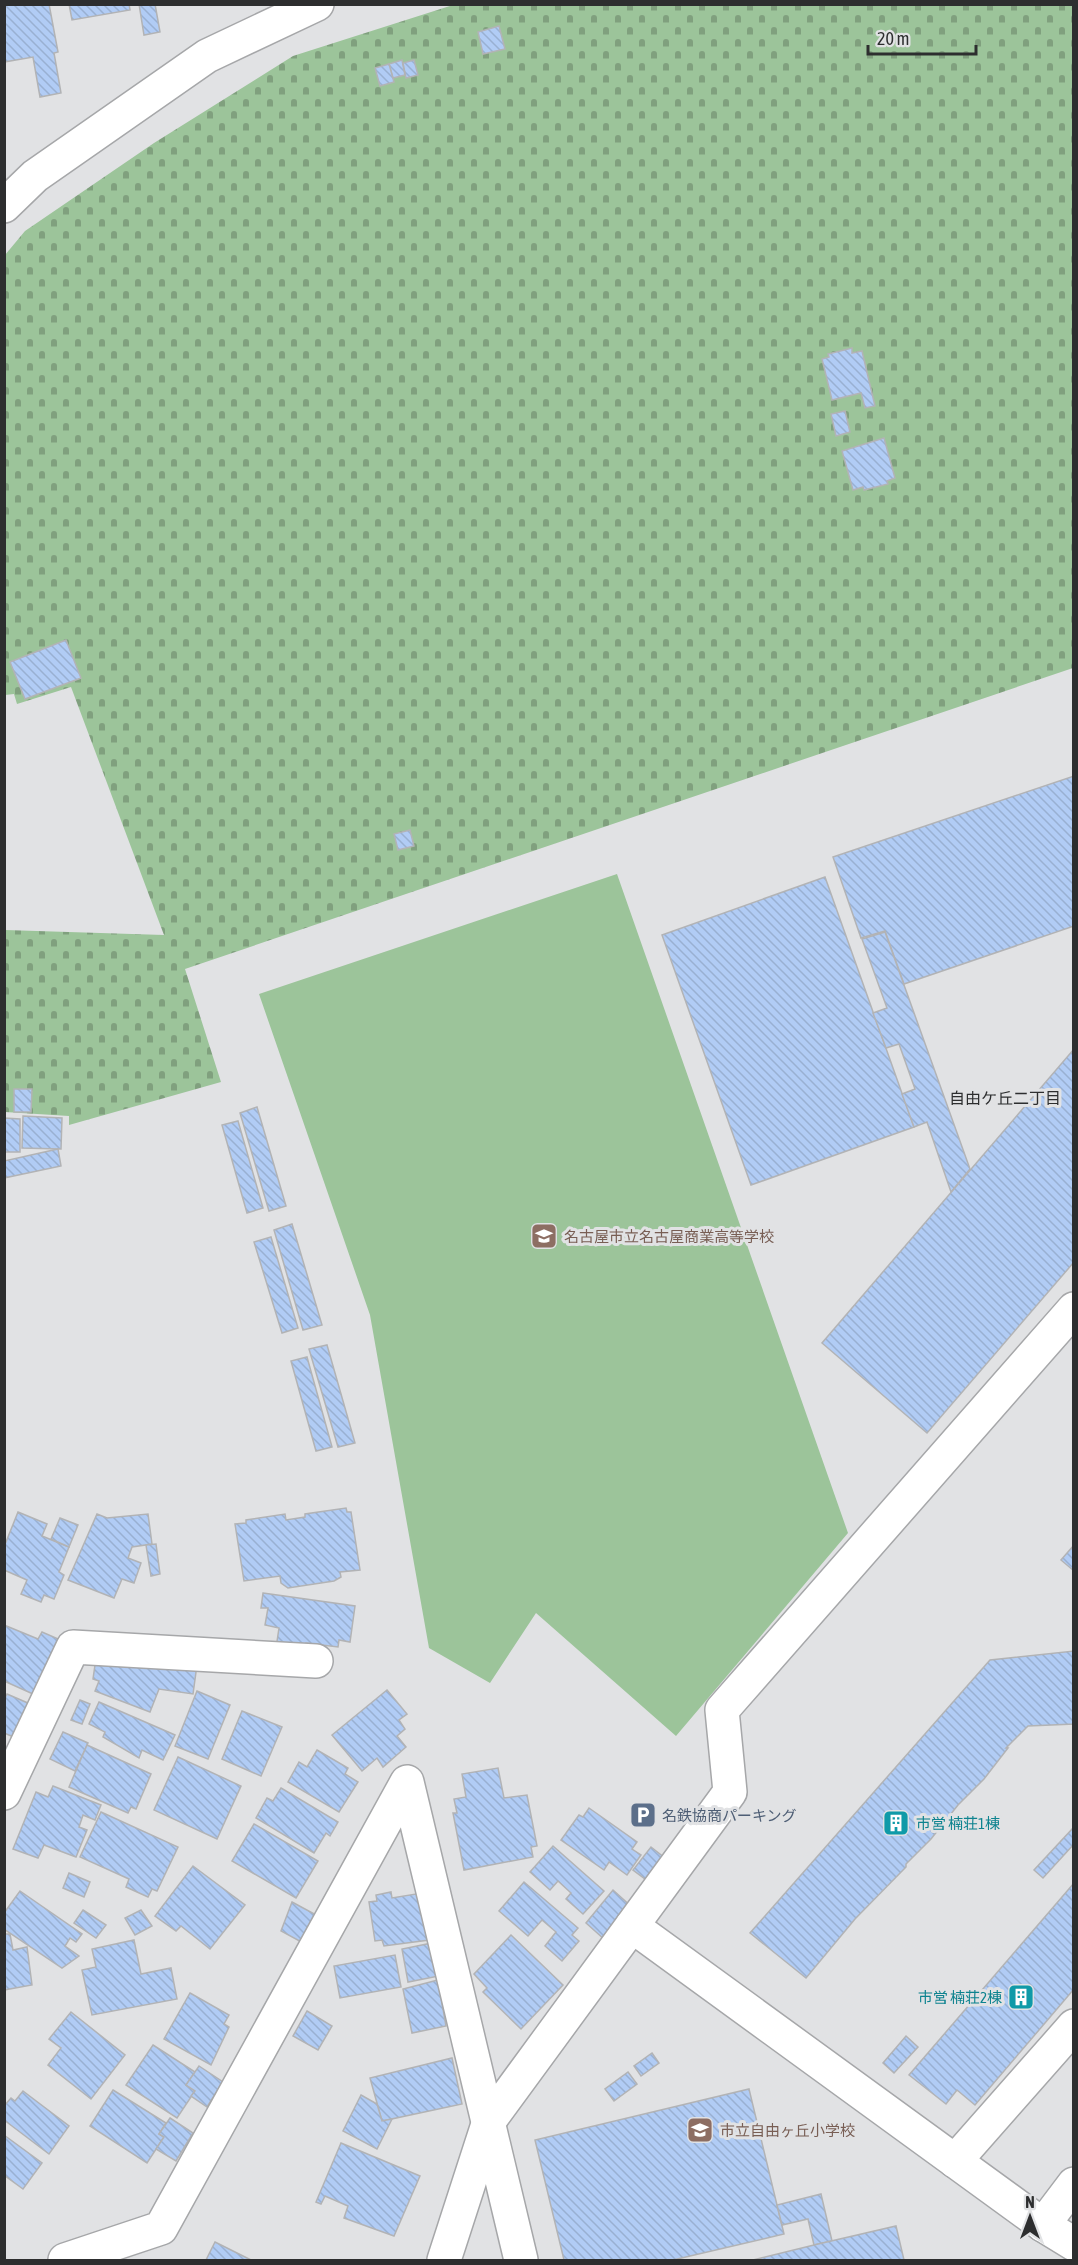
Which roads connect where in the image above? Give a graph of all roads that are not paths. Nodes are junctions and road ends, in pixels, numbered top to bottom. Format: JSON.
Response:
{"nodes":[{"id":1,"x":317,"y":4,"type":"edge"},
{"id":2,"x":4,"y":206,"type":"edge"},
{"id":3,"x":1074,"y":1309,"type":"edge"},
{"id":4,"x":316,"y":1661,"type":"dead end"},
{"id":5,"x":4,"y":1793,"type":"edge"},
{"id":6,"x":632,"y":1926,"type":"junction"},
{"id":7,"x":1074,"y":2026,"type":"edge"},
{"id":8,"x":489,"y":2121,"type":"junction"},
{"id":9,"x":955,"y":2161,"type":"junction"},
{"id":10,"x":1074,"y":2184,"type":"edge"},
{"id":11,"x":1043,"y":2225,"type":"junction"},
{"id":12,"x":161,"y":2228,"type":"junction"},
{"id":13,"x":1074,"y":2244,"type":"edge"},
{"id":14,"x":65,"y":2260,"type":"edge"},
{"id":15,"x":131,"y":2260,"type":"edge"},
{"id":16,"x":444,"y":2260,"type":"edge"},
{"id":17,"x":520,"y":2260,"type":"edge"}],
"edges":[{"from":1,"to":2,"type":"street"},
{"from":3,"to":6,"type":"street"},
{"from":4,"to":5,"type":"street"},
{"from":6,"to":8,"type":"street"},
{"from":6,"to":9,"type":"street"},
{"from":7,"to":9,"type":"street"},
{"from":8,"to":12,"type":"street"},
{"from":8,"to":16,"type":"street"},
{"from":8,"to":17,"type":"street"},
{"from":9,"to":11,"type":"street"},
{"from":10,"to":11,"type":"street"},
{"from":11,"to":13,"type":"street"},
{"from":12,"to":14,"type":"street"},
{"from":12,"to":15,"type":"street"}]}
